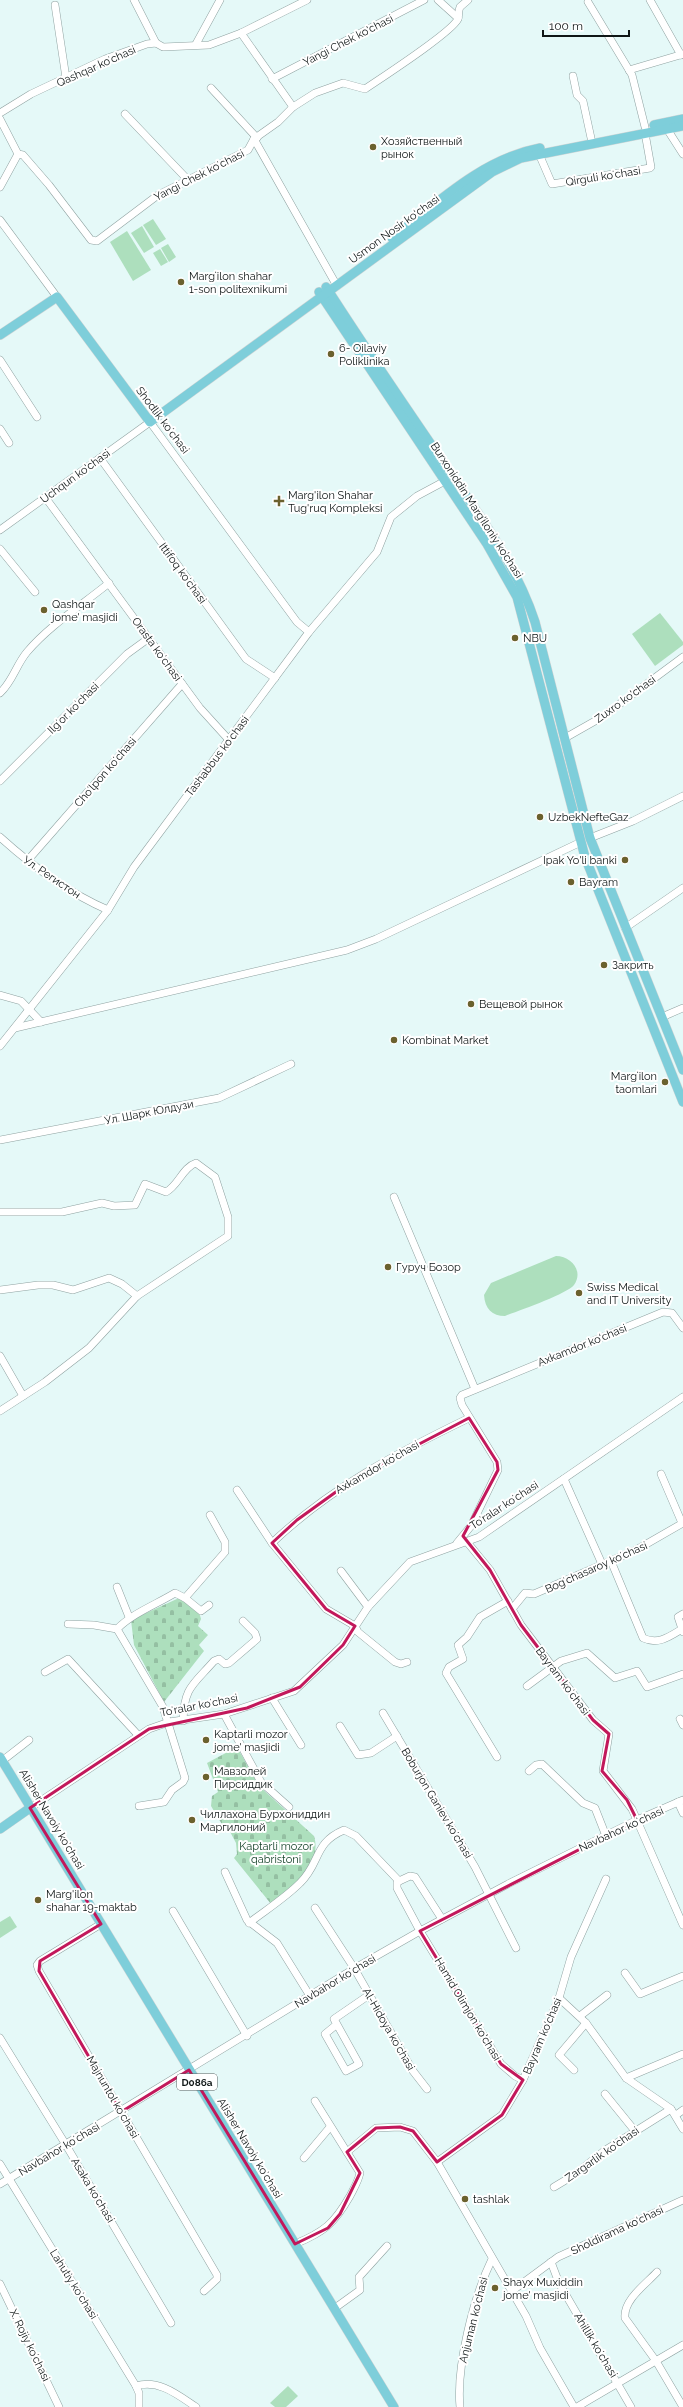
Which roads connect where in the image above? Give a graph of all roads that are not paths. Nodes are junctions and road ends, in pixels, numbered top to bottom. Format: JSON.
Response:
{"nodes":[{"id":1,"x":134,"y":0,"type":"edge"},
{"id":2,"x":220,"y":0,"type":"edge"},
{"id":3,"x":307,"y":0,"type":"edge"},
{"id":4,"x":424,"y":0,"type":"edge"},
{"id":5,"x":438,"y":0,"type":"edge"},
{"id":6,"x":468,"y":0,"type":"edge"},
{"id":7,"x":650,"y":0,"type":"edge"},
{"id":8,"x":588,"y":2,"type":"dead end"},
{"id":9,"x":54,"y":5,"type":"dead end"},
{"id":10,"x":458,"y":18,"type":"junction"},
{"id":11,"x":241,"y":33,"type":"junction"},
{"id":12,"x":156,"y":43,"type":"junction"},
{"id":13,"x":196,"y":44,"type":"junction"},
{"id":14,"x":682,"y":55,"type":"edge"},
{"id":15,"x":629,"y":70,"type":"junction"},
{"id":16,"x":573,"y":76,"type":"dead end"},
{"id":17,"x":66,"y":78,"type":"junction"},
{"id":18,"x":272,"y":79,"type":"junction"},
{"id":19,"x":211,"y":88,"type":"dead end"},
{"id":20,"x":293,"y":107,"type":"junction"},
{"id":21,"x":0,"y":113,"type":"edge"},
{"id":22,"x":125,"y":114,"type":"dead end"},
{"id":23,"x":0,"y":119,"type":"edge"},
{"id":24,"x":683,"y":119,"type":"edge"},
{"id":25,"x":683,"y":126,"type":"edge"},
{"id":26,"x":667,"y":129,"type":"junction"},
{"id":27,"x":645,"y":130,"type":"junction"},
{"id":28,"x":620,"y":135,"type":"junction"},
{"id":29,"x":255,"y":138,"type":"junction"},
{"id":30,"x":591,"y":138,"type":"junction"},
{"id":31,"x":18,"y":154,"type":"junction"},
{"id":32,"x":539,"y":154,"type":"junction"},
{"id":33,"x":683,"y":154,"type":"edge"},
{"id":34,"x":188,"y":180,"type":"junction"},
{"id":35,"x":0,"y":188,"type":"edge"},
{"id":36,"x":0,"y":220,"type":"edge"},
{"id":37,"x":327,"y":289,"type":"junction"},
{"id":38,"x":57,"y":297,"type":"junction"},
{"id":39,"x":0,"y":335,"type":"edge"},
{"id":40,"x":0,"y":360,"type":"edge"},
{"id":41,"x":37,"y":417,"type":"dead end"},
{"id":42,"x":150,"y":422,"type":"junction"},
{"id":43,"x":0,"y":429,"type":"edge"},
{"id":44,"x":9,"y":443,"type":"dead end"},
{"id":45,"x":100,"y":458,"type":"junction"},
{"id":46,"x":450,"y":480,"type":"junction"},
{"id":47,"x":45,"y":497,"type":"junction"},
{"id":48,"x":0,"y":530,"type":"edge"},
{"id":49,"x":0,"y":548,"type":"edge"},
{"id":50,"x":109,"y":583,"type":"junction"},
{"id":51,"x":35,"y":592,"type":"dead end"},
{"id":52,"x":309,"y":632,"type":"junction"},
{"id":53,"x":149,"y":638,"type":"junction"},
{"id":54,"x":683,"y":657,"type":"edge"},
{"id":55,"x":275,"y":678,"type":"junction"},
{"id":56,"x":182,"y":684,"type":"junction"},
{"id":57,"x":0,"y":693,"type":"edge"},
{"id":58,"x":565,"y":738,"type":"junction"},
{"id":59,"x":229,"y":740,"type":"junction"},
{"id":60,"x":0,"y":781,"type":"edge"},
{"id":61,"x":683,"y":796,"type":"edge"},
{"id":62,"x":0,"y":837,"type":"edge"},
{"id":63,"x":586,"y":840,"type":"junction"},
{"id":64,"x":28,"y":860,"type":"junction"},
{"id":65,"x":683,"y":888,"type":"edge"},
{"id":66,"x":108,"y":910,"type":"junction"},
{"id":67,"x":625,"y":928,"type":"junction"},
{"id":68,"x":0,"y":995,"type":"edge"},
{"id":69,"x":683,"y":1008,"type":"edge"},
{"id":70,"x":30,"y":1010,"type":"junction"},
{"id":71,"x":662,"y":1017,"type":"junction"},
{"id":72,"x":40,"y":1022,"type":"junction"},
{"id":73,"x":15,"y":1028,"type":"junction"},
{"id":74,"x":0,"y":1046,"type":"edge"},
{"id":75,"x":291,"y":1064,"type":"dead end"},
{"id":76,"x":683,"y":1070,"type":"edge"},
{"id":77,"x":683,"y":1102,"type":"edge"},
{"id":78,"x":0,"y":1140,"type":"edge"},
{"id":79,"x":394,"y":1197,"type":"dead end"},
{"id":80,"x":0,"y":1212,"type":"edge"},
{"id":81,"x":0,"y":1290,"type":"edge"},
{"id":82,"x":137,"y":1296,"type":"junction"},
{"id":83,"x":683,"y":1328,"type":"edge"},
{"id":84,"x":0,"y":1356,"type":"edge"},
{"id":85,"x":475,"y":1389,"type":"junction"},
{"id":86,"x":23,"y":1396,"type":"junction"},
{"id":87,"x":683,"y":1397,"type":"edge"},
{"id":88,"x":0,"y":1411,"type":"edge"},
{"id":89,"x":469,"y":1418,"type":"junction"},
{"id":90,"x":661,"y":1474,"type":"dead end"},
{"id":91,"x":564,"y":1480,"type":"junction"},
{"id":92,"x":237,"y":1490,"type":"dead end"},
{"id":93,"x":210,"y":1515,"type":"dead end"},
{"id":94,"x":683,"y":1523,"type":"edge"},
{"id":95,"x":467,"y":1542,"type":"junction"},
{"id":96,"x":272,"y":1543,"type":"junction"},
{"id":97,"x":457,"y":1543,"type":"junction"},
{"id":98,"x":611,"y":1560,"type":"junction"},
{"id":99,"x":602,"y":1564,"type":"junction"},
{"id":100,"x":341,"y":1571,"type":"dead end"},
{"id":101,"x":117,"y":1587,"type":"dead end"},
{"id":102,"x":185,"y":1598,"type":"junction"},
{"id":103,"x":508,"y":1601,"type":"junction"},
{"id":104,"x":209,"y":1605,"type":"dead end"},
{"id":105,"x":368,"y":1607,"type":"junction"},
{"id":106,"x":512,"y":1609,"type":"junction"},
{"id":107,"x":680,"y":1615,"type":"edge"},
{"id":108,"x":130,"y":1617,"type":"junction"},
{"id":109,"x":243,"y":1621,"type":"dead end"},
{"id":110,"x":68,"y":1624,"type":"dead end"},
{"id":111,"x":355,"y":1626,"type":"junction"},
{"id":112,"x":117,"y":1630,"type":"junction"},
{"id":113,"x":682,"y":1631,"type":"edge"},
{"id":114,"x":407,"y":1662,"type":"dead end"},
{"id":115,"x":552,"y":1666,"type":"junction"},
{"id":116,"x":45,"y":1672,"type":"dead end"},
{"id":117,"x":683,"y":1674,"type":"edge"},
{"id":118,"x":527,"y":1686,"type":"dead end"},
{"id":119,"x":272,"y":1698,"type":"junction"},
{"id":120,"x":383,"y":1713,"type":"dead end"},
{"id":121,"x":224,"y":1714,"type":"junction"},
{"id":122,"x":183,"y":1721,"type":"junction"},
{"id":123,"x":169,"y":1722,"type":"junction"},
{"id":124,"x":340,"y":1726,"type":"dead end"},
{"id":125,"x":138,"y":1735,"type":"junction"},
{"id":126,"x":397,"y":1736,"type":"junction"},
{"id":127,"x":29,"y":1740,"type":"dead end"},
{"id":128,"x":301,"y":1745,"type":"dead end"},
{"id":129,"x":497,"y":1757,"type":"dead end"},
{"id":130,"x":1,"y":1759,"type":"edge"},
{"id":131,"x":529,"y":1770,"type":"dead end"},
{"id":132,"x":681,"y":1801,"type":"edge"},
{"id":133,"x":139,"y":1806,"type":"dead end"},
{"id":134,"x":289,"y":1807,"type":"dead end"},
{"id":135,"x":30,"y":1808,"type":"junction"},
{"id":136,"x":683,"y":1813,"type":"edge"},
{"id":137,"x":637,"y":1820,"type":"junction"},
{"id":138,"x":0,"y":1829,"type":"edge"},
{"id":139,"x":606,"y":1836,"type":"junction"},
{"id":140,"x":225,"y":1872,"type":"dead end"},
{"id":141,"x":606,"y":1879,"type":"dead end"},
{"id":142,"x":399,"y":1881,"type":"junction"},
{"id":143,"x":488,"y":1893,"type":"junction"},
{"id":144,"x":315,"y":1908,"type":"dead end"},
{"id":145,"x":173,"y":1911,"type":"dead end"},
{"id":146,"x":442,"y":1918,"type":"junction"},
{"id":147,"x":249,"y":1923,"type":"junction"},
{"id":148,"x":101,"y":1924,"type":"junction"},
{"id":149,"x":683,"y":1925,"type":"edge"},
{"id":150,"x":420,"y":1931,"type":"junction"},
{"id":151,"x":516,"y":1948,"type":"dead end"},
{"id":152,"x":354,"y":1968,"type":"junction"},
{"id":153,"x":625,"y":1973,"type":"dead end"},
{"id":154,"x":683,"y":1976,"type":"edge"},
{"id":155,"x":369,"y":1995,"type":"junction"},
{"id":156,"x":607,"y":1995,"type":"dead end"},
{"id":157,"x":310,"y":1996,"type":"junction"},
{"id":158,"x":559,"y":1998,"type":"junction"},
{"id":159,"x":580,"y":2016,"type":"junction"},
{"id":160,"x":586,"y":2023,"type":"junction"},
{"id":161,"x":336,"y":2025,"type":"junction"},
{"id":162,"x":247,"y":2036,"type":"junction"},
{"id":163,"x":0,"y":2038,"type":"edge"},
{"id":164,"x":683,"y":2054,"type":"edge"},
{"id":165,"x":189,"y":2070,"type":"junction"},
{"id":166,"x":574,"y":2070,"type":"dead end"},
{"id":167,"x":626,"y":2078,"type":"junction"},
{"id":168,"x":523,"y":2080,"type":"junction"},
{"id":169,"x":427,"y":2089,"type":"dead end"},
{"id":170,"x":605,"y":2094,"type":"dead end"},
{"id":171,"x":315,"y":2101,"type":"dead end"},
{"id":172,"x":671,"y":2109,"type":"junction"},
{"id":173,"x":683,"y":2110,"type":"edge"},
{"id":174,"x":121,"y":2112,"type":"junction"},
{"id":175,"x":676,"y":2115,"type":"junction"},
{"id":176,"x":330,"y":2127,"type":"junction"},
{"id":177,"x":683,"y":2129,"type":"edge"},
{"id":178,"x":635,"y":2130,"type":"junction"},
{"id":179,"x":66,"y":2145,"type":"junction"},
{"id":180,"x":348,"y":2152,"type":"junction"},
{"id":181,"x":304,"y":2158,"type":"dead end"},
{"id":182,"x":437,"y":2162,"type":"junction"},
{"id":183,"x":0,"y":2164,"type":"edge"},
{"id":184,"x":9,"y":2179,"type":"junction"},
{"id":185,"x":0,"y":2184,"type":"edge"},
{"id":186,"x":554,"y":2187,"type":"dead end"},
{"id":187,"x":683,"y":2200,"type":"edge"},
{"id":188,"x":295,"y":2244,"type":"junction"},
{"id":189,"x":387,"y":2246,"type":"dead end"},
{"id":190,"x":492,"y":2258,"type":"junction"},
{"id":191,"x":551,"y":2262,"type":"junction"},
{"id":192,"x":657,"y":2272,"type":"dead end"},
{"id":193,"x":0,"y":2284,"type":"edge"},
{"id":194,"x":204,"y":2291,"type":"dead end"},
{"id":195,"x":512,"y":2291,"type":"junction"},
{"id":196,"x":335,"y":2308,"type":"junction"},
{"id":197,"x":171,"y":2323,"type":"dead end"},
{"id":198,"x":683,"y":2345,"type":"edge"},
{"id":199,"x":656,"y":2362,"type":"junction"},
{"id":200,"x":618,"y":2383,"type":"junction"},
{"id":201,"x":136,"y":2386,"type":"junction"},
{"id":202,"x":59,"y":2407,"type":"edge"},
{"id":203,"x":139,"y":2407,"type":"edge"},
{"id":204,"x":196,"y":2407,"type":"edge"},
{"id":205,"x":394,"y":2407,"type":"edge"},
{"id":206,"x":460,"y":2407,"type":"edge"},
{"id":207,"x":574,"y":2407,"type":"edge"},
{"id":208,"x":577,"y":2407,"type":"edge"},
{"id":209,"x":632,"y":2407,"type":"edge"},
{"id":210,"x":683,"y":2407,"type":"edge"}],
"edges":[{"from":1,"to":12,"type":"street"},
{"from":2,"to":13,"type":"street"},
{"from":3,"to":11,"type":"street","name":"Qashqar koʻchasi"},
{"from":4,"to":18,"type":"street","name":"Yangi Chek ko'chasi"},
{"from":5,"to":10,"type":"street"},
{"from":6,"to":10,"type":"street","name":"Yangi Chek koʻchasi"},
{"from":7,"to":14,"type":"street"},
{"from":8,"to":15,"type":"street"},
{"from":9,"to":17,"type":"street"},
{"from":10,"to":20,"type":"street","name":"Yangi Chek koʻchasi"},
{"from":11,"to":13,"type":"street","name":"Qashqar koʻchasi"},
{"from":11,"to":18,"type":"street"},
{"from":12,"to":13,"type":"street","name":"Qashqar koʻchasi"},
{"from":12,"to":17,"type":"street","name":"Qashqar koʻchasi"},
{"from":14,"to":15,"type":"street"},
{"from":15,"to":27,"type":"street"},
{"from":16,"to":30,"type":"street"},
{"from":17,"to":21,"type":"street","name":"Qashqar koʻchasi"},
{"from":18,"to":20,"type":"street"},
{"from":19,"to":29,"type":"street"},
{"from":20,"to":29,"type":"street","name":"Yangi Chek koʻchasi"},
{"from":22,"to":34,"type":"street"},
{"from":23,"to":31,"type":"street"},
{"from":24,"to":27,"type":"main road","name":"Usmon Nosir ko‘chasi"},
{"from":25,"to":26,"type":"main road","name":"Usmon Nosir ko‘chasi"},
{"from":26,"to":27,"type":"main road","name":"Usmon Nosir ko‘chasi"},
{"from":26,"to":33,"type":"street"},
{"from":27,"to":28,"type":"main road","name":"Usmon Nosir ko‘chasi"},
{"from":27,"to":32,"type":"street","name":"Qirguli koʻchasi"},
{"from":28,"to":30,"type":"main road","name":"Usmon Nosir ko‘chasi"},
{"from":28,"to":32,"type":"main road","name":"Usmon Nosir ko‘chasi"},
{"from":29,"to":34,"type":"street","name":"Yangi Chek koʻchasi"},
{"from":29,"to":37,"type":"street"},
{"from":30,"to":37,"type":"main road","name":"Usmon Nosir ko‘chasi"},
{"from":31,"to":34,"type":"street","name":"Yangi Chek koʻchasi"},
{"from":31,"to":35,"type":"street"},
{"from":32,"to":37,"type":"main road","name":"Usmon Nosir ko‘chasi"},
{"from":36,"to":38,"type":"street","name":"Shodlik koʻchasi"},
{"from":37,"to":42,"type":"main road","name":"Usmon Nosir ko‘chasi"},
{"from":37,"to":46,"type":"main road","name":"Burxoniddin Marg’iloniy ko’chasi"},
{"from":38,"to":39,"type":"main road"},
{"from":38,"to":42,"type":"main road","name":"Shodlik koʻchasi"},
{"from":40,"to":41,"type":"street"},
{"from":42,"to":45,"type":"street","name":"Uchqun ko'chasi"},
{"from":42,"to":52,"type":"street","name":"Shodlik koʻchasi"},
{"from":43,"to":44,"type":"street"},
{"from":45,"to":47,"type":"street","name":"Uchqun ko'chasi"},
{"from":45,"to":55,"type":"street","name":"Ittifoq koʻchasi"},
{"from":46,"to":52,"type":"street","name":"Tashabbus koʻchasi"},
{"from":46,"to":58,"type":"main road","name":"Burxoniddin Marg’iloniy ko’chasi"},
{"from":46,"to":63,"type":"main road","name":"Burxoniddin Marg’iloniy ko’chasi"},
{"from":47,"to":48,"type":"street","name":"Uchqun ko'chasi"},
{"from":47,"to":50,"type":"street","name":"Orasta koʻchasi"},
{"from":49,"to":51,"type":"street"},
{"from":50,"to":53,"type":"street","name":"Orasta koʻchasi"},
{"from":50,"to":57,"type":"street"},
{"from":52,"to":55,"type":"street","name":"Tashabbus koʻchasi"},
{"from":53,"to":56,"type":"street","name":"Orasta koʻchasi"},
{"from":53,"to":60,"type":"street","name":"Ilgʻor koʻchasi"},
{"from":54,"to":58,"type":"street","name":"Zuxro ko'chasi"},
{"from":55,"to":59,"type":"street","name":"Tashabbus koʻchasi"},
{"from":56,"to":59,"type":"street","name":"Orasta koʻchasi"},
{"from":56,"to":64,"type":"street","name":"Choʻlpon koʻchasi"},
{"from":58,"to":63,"type":"main road","name":"Burxoniddin Marg’iloniy ko’chasi"},
{"from":59,"to":66,"type":"street","name":"Tashabbus koʻchasi"},
{"from":61,"to":63,"type":"street"},
{"from":62,"to":64,"type":"street","name":"Ул. Регистон"},
{"from":63,"to":67,"type":"main road","name":"Burxoniddin Marg’iloniy ko’chasi"},
{"from":63,"to":72,"type":"street"},
{"from":63,"to":77,"type":"main road","name":"Burxoniddin Marg’iloniy ko’chasi"},
{"from":64,"to":66,"type":"street","name":"Ул. Регистон"},
{"from":65,"to":67,"type":"street"},
{"from":66,"to":70,"type":"street","name":"Tashabbus koʻchasi"},
{"from":67,"to":71,"type":"main road","name":"Burxoniddin Marg’iloniy ko’chasi"},
{"from":68,"to":70,"type":"street"},
{"from":69,"to":71,"type":"street"},
{"from":70,"to":72,"type":"street"},
{"from":70,"to":73,"type":"street","name":"Tashabbus koʻchasi"},
{"from":71,"to":76,"type":"main road","name":"Burxoniddin Marg’iloniy ko’chasi"},
{"from":72,"to":73,"type":"street"},
{"from":73,"to":74,"type":"street","name":"Tashabbus koʻchasi"},
{"from":75,"to":78,"type":"street","name":"Ул. Шарк Юлдузи"},
{"from":79,"to":85,"type":"street"},
{"from":80,"to":82,"type":"street"},
{"from":81,"to":82,"type":"street"},
{"from":82,"to":86,"type":"street"},
{"from":83,"to":85,"type":"street","name":"Axkamdor ko‘chasi"},
{"from":84,"to":86,"type":"street"},
{"from":85,"to":89,"type":"street","name":"Axkamdor ko‘chasi"},
{"from":86,"to":88,"type":"street"},
{"from":87,"to":91,"type":"street","name":"Toʻralar koʻchasi"},
{"from":89,"to":96,"type":"street","name":"Axkamdor koʻchasi"},
{"from":89,"to":97,"type":"street"},
{"from":90,"to":94,"type":"street"},
{"from":91,"to":95,"type":"street","name":"Toʻralar koʻchasi"},
{"from":91,"to":99,"type":"street"},
{"from":92,"to":96,"type":"street"},
{"from":93,"to":102,"type":"street"},
{"from":94,"to":98,"type":"street","name":"Bogʻchasaroy koʻchasi"},
{"from":95,"to":97,"type":"street","name":"Toʻralar koʻchasi"},
{"from":95,"to":103,"type":"street","name":"Bayram koʻchasi"},
{"from":96,"to":111,"type":"street"},
{"from":97,"to":105,"type":"street","name":"Toʻralar koʻchasi"},
{"from":98,"to":99,"type":"street","name":"Bogʻchasaroy koʻchasi"},
{"from":98,"to":113,"type":"street"},
{"from":99,"to":106,"type":"street","name":"Bogʻchasaroy koʻchasi"},
{"from":100,"to":105,"type":"street"},
{"from":101,"to":108,"type":"street"},
{"from":102,"to":104,"type":"street"},
{"from":102,"to":108,"type":"street"},
{"from":103,"to":106,"type":"street","name":"Bayram koʻchasi"},
{"from":103,"to":129,"type":"street"},
{"from":105,"to":111,"type":"street","name":"Toʻralar koʻchasi"},
{"from":106,"to":115,"type":"street","name":"Bayram koʻchasi"},
{"from":107,"to":113,"type":"street"},
{"from":108,"to":112,"type":"street"},
{"from":109,"to":122,"type":"street"},
{"from":110,"to":112,"type":"street"},
{"from":111,"to":114,"type":"street"},
{"from":111,"to":119,"type":"street","name":"Toʻralar koʻchasi"},
{"from":112,"to":123,"type":"street"},
{"from":115,"to":117,"type":"street"},
{"from":115,"to":118,"type":"street"},
{"from":115,"to":137,"type":"street","name":"Bayram koʻchasi"},
{"from":116,"to":125,"type":"street"},
{"from":119,"to":121,"type":"street","name":"Toʻralar koʻchasi"},
{"from":119,"to":128,"type":"street"},
{"from":120,"to":126,"type":"street","name":"Boburjon Ganiev koʻchasi"},
{"from":121,"to":122,"type":"street","name":"Toʻralar koʻchasi"},
{"from":121,"to":134,"type":"street"},
{"from":122,"to":123,"type":"street","name":"Toʻralar koʻchasi"},
{"from":123,"to":125,"type":"street","name":"Toʻralar koʻchasi"},
{"from":123,"to":133,"type":"street"},
{"from":124,"to":126,"type":"street"},
{"from":125,"to":135,"type":"street","name":"Toʻralar koʻchasi"},
{"from":126,"to":143,"type":"street","name":"Boburjon Ganiev koʻchasi"},
{"from":127,"to":130,"type":"street"},
{"from":130,"to":135,"type":"main road","name":"Alisher Navoiy koʻchasi","number":"D086a"},
{"from":131,"to":139,"type":"street"},
{"from":132,"to":136,"type":"street"},
{"from":132,"to":137,"type":"street","name":"Navbahor koʻchasi"},
{"from":135,"to":138,"type":"main road","name":"Toʻralar koʻchasi"},
{"from":135,"to":148,"type":"main road","name":"Alisher Navoiy koʻchasi","number":"D086a"},
{"from":137,"to":139,"type":"street","name":"Navbahor koʻchasi"},
{"from":137,"to":149,"type":"street"},
{"from":139,"to":143,"type":"street","name":"Navbahor koʻchasi"},
{"from":140,"to":147,"type":"street"},
{"from":141,"to":158,"type":"street","name":"Bayram ko'chasi"},
{"from":142,"to":146,"type":"street"},
{"from":142,"to":147,"type":"street"},
{"from":142,"to":150,"type":"street","name":"Hamid Olimjon ko'chasi"},
{"from":143,"to":146,"type":"street","name":"Navbahor koʻchasi"},
{"from":143,"to":151,"type":"street","name":"Boburjon Ganiev koʻchasi"},
{"from":144,"to":152,"type":"street","name":"Al-Hidoya koʻchasi"},
{"from":145,"to":162,"type":"street"},
{"from":146,"to":150,"type":"street","name":"Navbahor koʻchasi"},
{"from":147,"to":157,"type":"street"},
{"from":148,"to":165,"type":"main road","name":"Alisher Navoiy koʻchasi","number":"D086a"},
{"from":148,"to":174,"type":"street","name":"Majnuntol koʻchasi"},
{"from":150,"to":152,"type":"street","name":"Navbahor koʻchasi"},
{"from":150,"to":168,"type":"street","name":"Hamid Olimjon ko'chasi"},
{"from":152,"to":155,"type":"street","name":"Al-Hidoya koʻchasi"},
{"from":152,"to":157,"type":"street","name":"Navbahor koʻchasi"},
{"from":153,"to":154,"type":"street"},
{"from":155,"to":161,"type":"street"},
{"from":155,"to":169,"type":"street","name":"Al-Hidoya koʻchasi"},
{"from":156,"to":159,"type":"street"},
{"from":157,"to":162,"type":"street","name":"Navbahor koʻchasi"},
{"from":158,"to":159,"type":"street"},
{"from":158,"to":168,"type":"street","name":"Bayram ko'chasi"},
{"from":159,"to":160,"type":"street"},
{"from":160,"to":166,"type":"street"},
{"from":160,"to":167,"type":"street"},
{"from":161,"to":161,"type":"street"},
{"from":162,"to":165,"type":"street","name":"Navbahor koʻchasi"},
{"from":163,"to":179,"type":"street","name":"Asaka koʻchasi"},
{"from":164,"to":167,"type":"street"},
{"from":165,"to":174,"type":"street","name":"Navbahor koʻchasi"},
{"from":165,"to":188,"type":"main road","name":"Alisher Navoiy koʻchasi","number":"D086a"},
{"from":167,"to":172,"type":"street"},
{"from":168,"to":182,"type":"street","name":"Bayram ko'chasi"},
{"from":170,"to":178,"type":"street"},
{"from":171,"to":176,"type":"street"},
{"from":172,"to":175,"type":"street"},
{"from":172,"to":178,"type":"street","name":"Zargarlik ko'chasi"},
{"from":173,"to":175,"type":"street"},
{"from":174,"to":179,"type":"street","name":"Navbahor koʻchasi"},
{"from":174,"to":194,"type":"street","name":"Majnuntol koʻchasi"},
{"from":175,"to":177,"type":"street"},
{"from":176,"to":180,"type":"street"},
{"from":176,"to":181,"type":"street"},
{"from":178,"to":186,"type":"street","name":"Zargarlik ko'chasi"},
{"from":179,"to":184,"type":"street","name":"Navbahor koʻchasi"},
{"from":179,"to":197,"type":"street","name":"Asaka koʻchasi"},
{"from":180,"to":182,"type":"street","name":"Anjuman koʻchasi"},
{"from":180,"to":188,"type":"street"},
{"from":182,"to":190,"type":"street","name":"Anjuman koʻchasi"},
{"from":183,"to":184,"type":"street","name":"Lahutiy koʻchasi"},
{"from":184,"to":185,"type":"street","name":"Navbahor koʻchasi"},
{"from":184,"to":201,"type":"street","name":"Lahutiy koʻchasi"},
{"from":187,"to":191,"type":"street","name":"Sholdirama ko‘chasi"},
{"from":188,"to":196,"type":"main road","name":"Alisher Navoiy koʻchasi","number":"D086a"},
{"from":189,"to":196,"type":"street"},
{"from":190,"to":195,"type":"street","name":"Anjuman koʻchasi"},
{"from":190,"to":206,"type":"street","name":"Anjuman koʻchasi"},
{"from":191,"to":195,"type":"street","name":"Sholdirama ko‘chasi"},
{"from":191,"to":200,"type":"street","name":"Ahillik koʻchasi"},
{"from":192,"to":199,"type":"street"},
{"from":193,"to":202,"type":"street","name":"X. Rojiy koʻchasi"},
{"from":195,"to":207,"type":"street","name":"Anjuman koʻchasi"},
{"from":196,"to":205,"type":"main road","name":"Alisher Navoiy koʻchasi","number":"D086a"},
{"from":198,"to":199,"type":"street"},
{"from":199,"to":200,"type":"street"},
{"from":199,"to":210,"type":"street"},
{"from":200,"to":208,"type":"street"},
{"from":200,"to":209,"type":"street","name":"Ahillik koʻchasi"},
{"from":201,"to":203,"type":"street","name":"Lahutiy koʻchasi"},
{"from":201,"to":204,"type":"street"}]}
